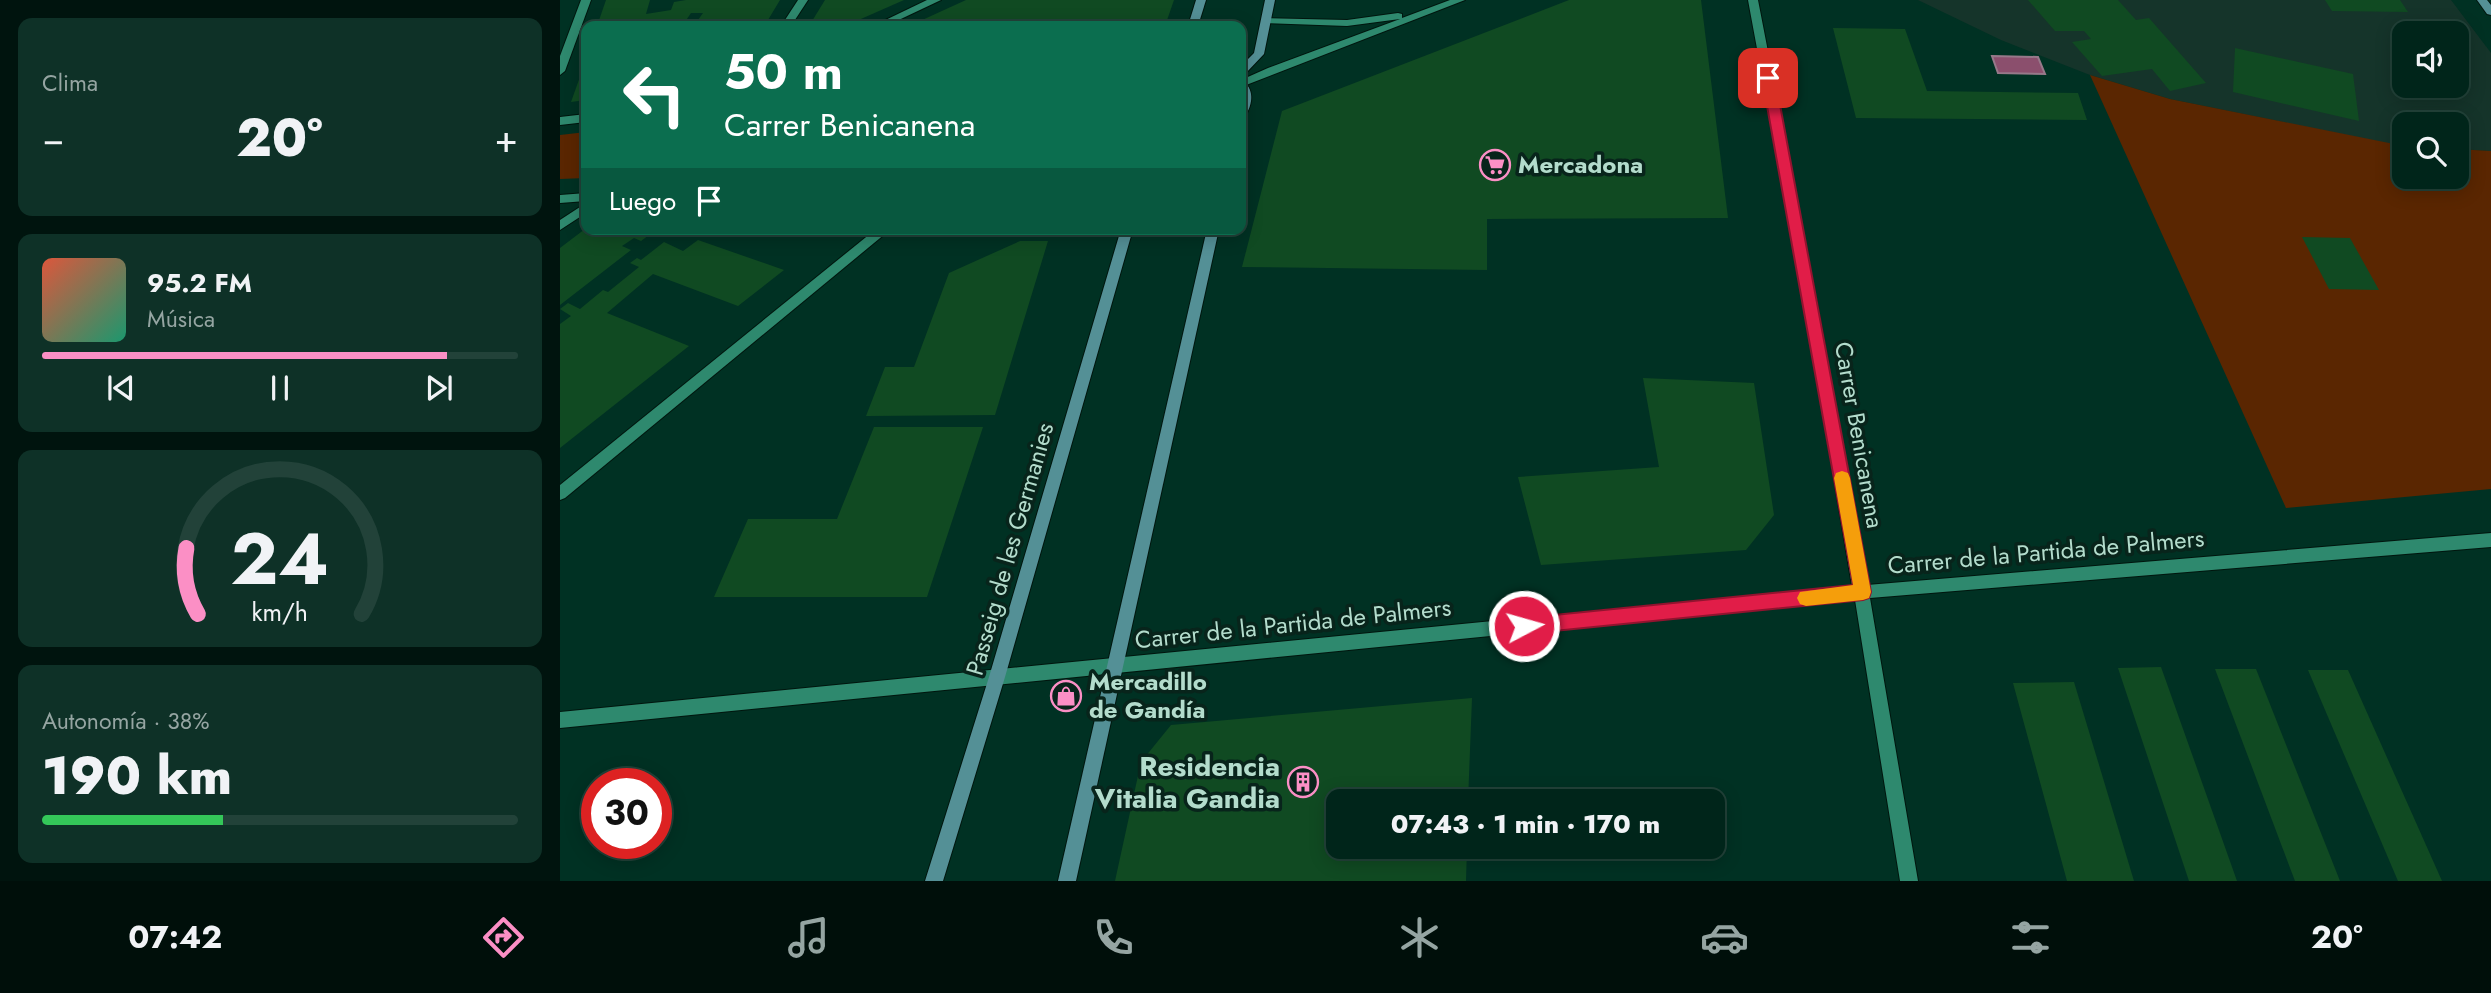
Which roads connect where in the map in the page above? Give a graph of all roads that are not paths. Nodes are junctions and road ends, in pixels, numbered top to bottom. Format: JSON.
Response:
{"nodes":[{"id":1,"x":586,"y":0,"type":"edge"},
{"id":2,"x":803,"y":0,"type":"edge"},
{"id":3,"x":936,"y":0,"type":"edge"},
{"id":4,"x":1201,"y":0,"type":"edge"},
{"id":5,"x":1270,"y":0,"type":"edge"},
{"id":6,"x":1460,"y":0,"type":"edge"},
{"id":7,"x":1753,"y":0,"type":"edge"},
{"id":8,"x":2482,"y":0,"type":"edge"},
{"id":9,"x":1430,"y":11,"type":"junction"},
{"id":10,"x":2491,"y":12,"type":"edge"},
{"id":11,"x":1266,"y":20,"type":"junction"},
{"id":12,"x":789,"y":21,"type":"edge"},
{"id":13,"x":889,"y":21,"type":"edge"},
{"id":14,"x":1195,"y":21,"type":"edge"},
{"id":15,"x":1246,"y":67,"type":"edge"},
{"id":16,"x":560,"y":71,"type":"edge"},
{"id":17,"x":1246,"y":82,"type":"edge"},
{"id":18,"x":581,"y":119,"type":"edge"},
{"id":19,"x":560,"y":121,"type":"edge"},
{"id":20,"x":581,"y":197,"type":"edge"},
{"id":21,"x":560,"y":199,"type":"edge"},
{"id":22,"x":581,"y":211,"type":"edge"},
{"id":23,"x":560,"y":226,"type":"edge"},
{"id":24,"x":878,"y":235,"type":"edge"},
{"id":25,"x":1125,"y":235,"type":"edge"},
{"id":26,"x":1212,"y":235,"type":"edge"},
{"id":27,"x":560,"y":494,"type":"edge"},
{"id":28,"x":2491,"y":540,"type":"edge"},
{"id":29,"x":1863,"y":592,"type":"junction"},
{"id":30,"x":1116,"y":667,"type":"junction"},
{"id":31,"x":997,"y":677,"type":"junction"},
{"id":32,"x":560,"y":720,"type":"edge"},
{"id":33,"x":934,"y":881,"type":"edge"},
{"id":34,"x":1067,"y":881,"type":"edge"},
{"id":35,"x":1909,"y":881,"type":"edge"}],
"edges":[{"from":1,"to":16,"type":"street"},
{"from":2,"to":12,"type":"street"},
{"from":3,"to":13,"type":"street"},
{"from":4,"to":14,"type":"street"},
{"from":5,"to":11,"type":"street"},
{"from":6,"to":9,"type":"street"},
{"from":7,"to":29,"type":"street","name":"Carrer Benicanena"},
{"from":8,"to":10,"type":"street"},
{"from":9,"to":11,"type":"street"},
{"from":9,"to":17,"type":"street"},
{"from":11,"to":15,"type":"street"},
{"from":18,"to":19,"type":"street"},
{"from":20,"to":21,"type":"street"},
{"from":22,"to":23,"type":"street"},
{"from":24,"to":27,"type":"street"},
{"from":25,"to":31,"type":"street","name":"Passeig de les Germanies"},
{"from":26,"to":30,"type":"street"},
{"from":28,"to":29,"type":"street","name":"Carrer de la Partida de Palmers"},
{"from":29,"to":30,"type":"street","name":"Carrer de la Partida de Palmers"},
{"from":29,"to":35,"type":"street","name":"Carrer Benicanena"},
{"from":30,"to":31,"type":"street","name":"Carrer de la Partida de Palmers"},
{"from":30,"to":34,"type":"street"},
{"from":31,"to":32,"type":"street","name":"Carrer de la Partida de Palmers"},
{"from":31,"to":33,"type":"street","name":"Passeig de les Germanies"}]}
